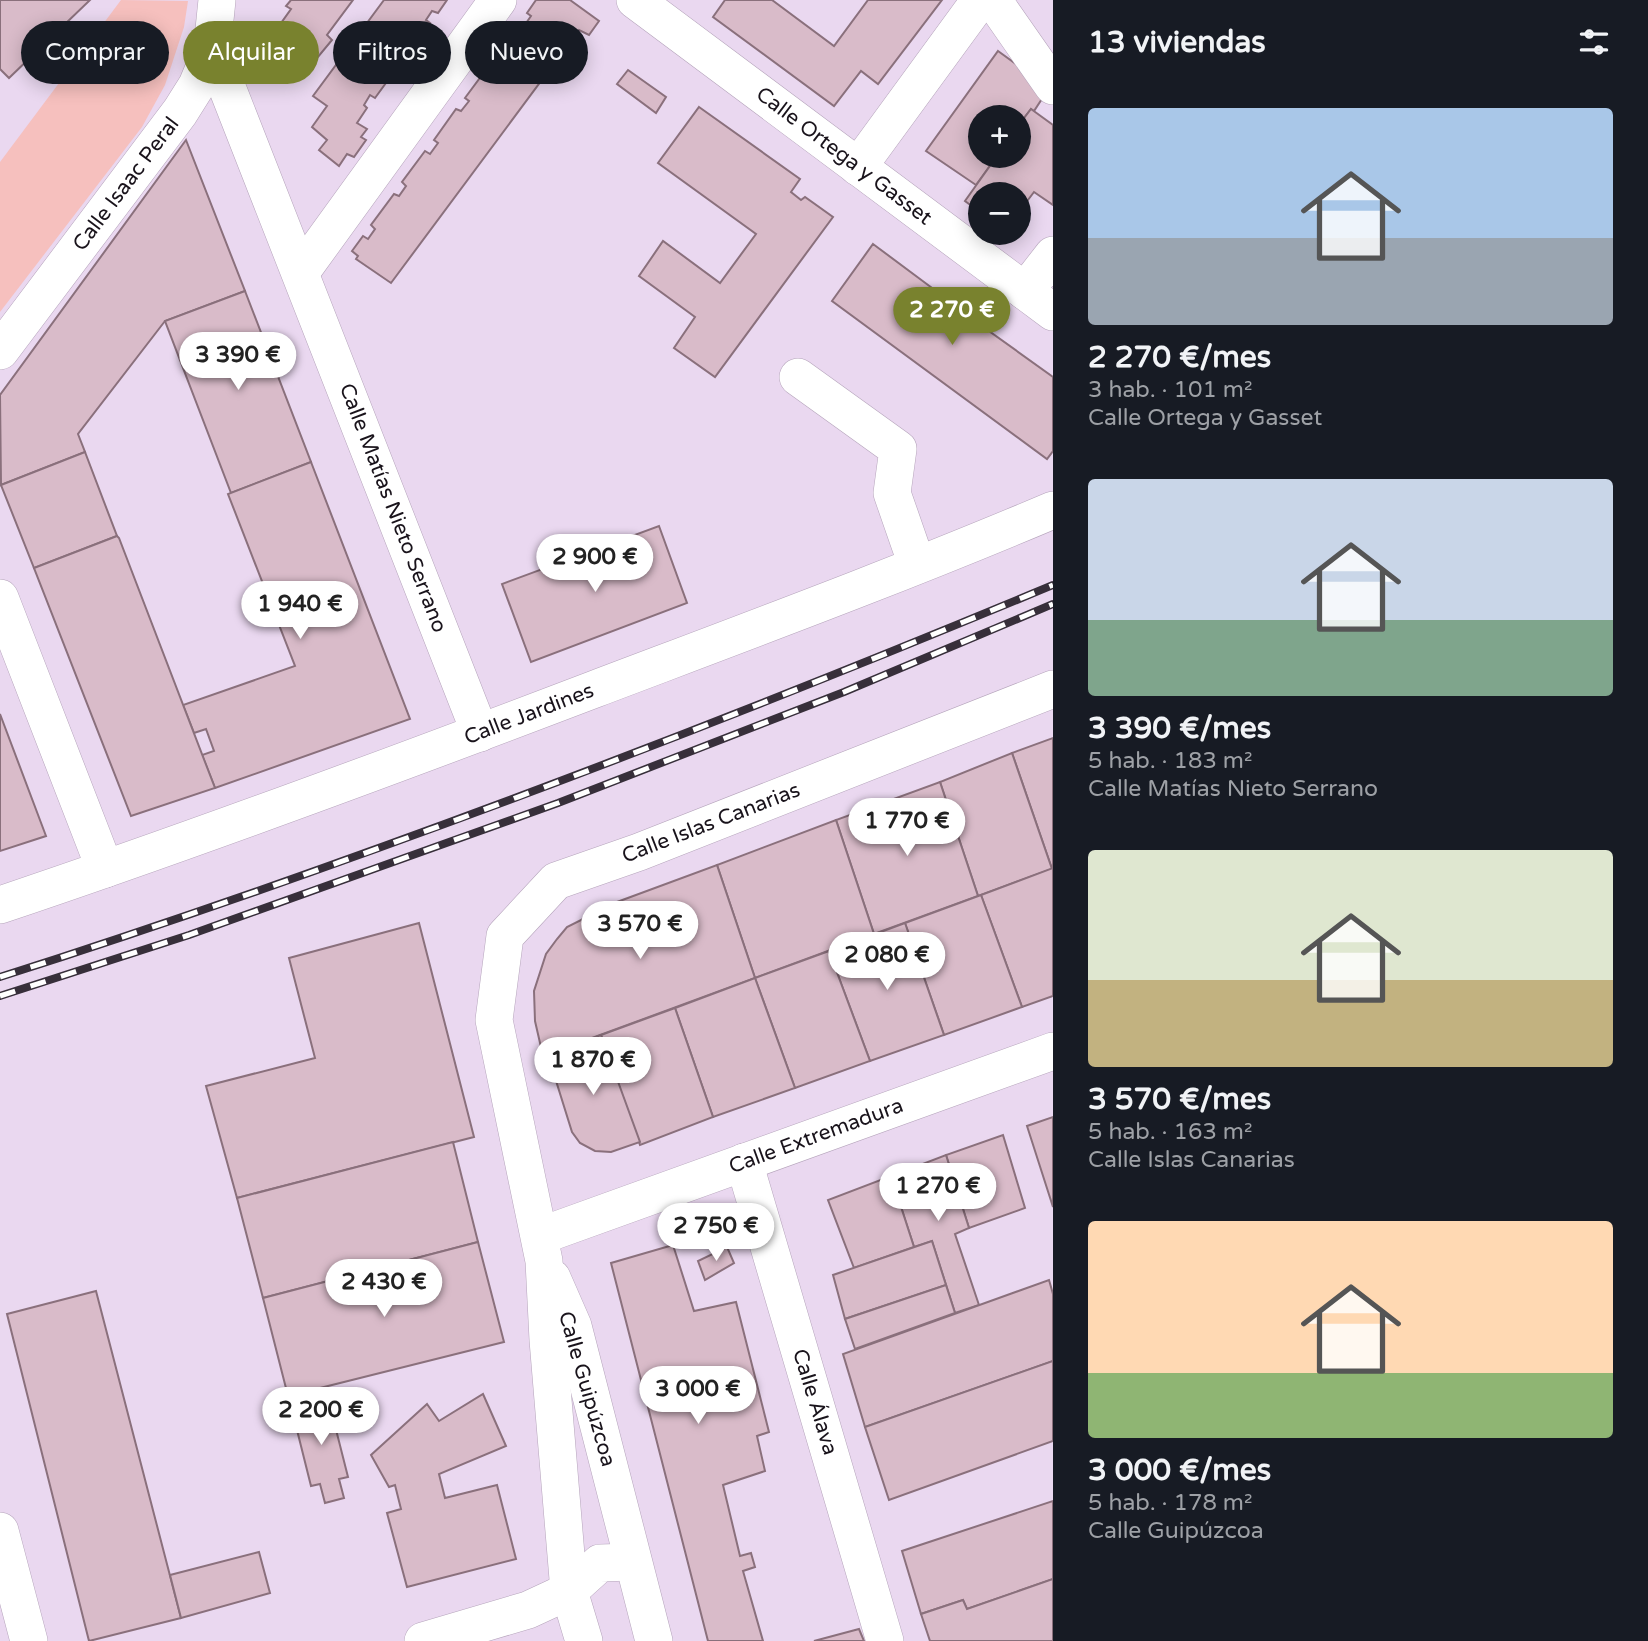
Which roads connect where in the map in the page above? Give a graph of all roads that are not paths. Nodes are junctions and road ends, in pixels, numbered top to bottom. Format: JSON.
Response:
{"nodes":[{"id":1,"x":217,"y":0,"type":"edge"},
{"id":2,"x":498,"y":0,"type":"edge"},
{"id":3,"x":635,"y":0,"type":"edge"},
{"id":4,"x":980,"y":0,"type":"edge"},
{"id":5,"x":993,"y":0,"type":"edge"},
{"id":6,"x":215,"y":21,"type":"edge"},
{"id":7,"x":197,"y":84,"type":"edge"},
{"id":8,"x":226,"y":84,"type":"edge"},
{"id":9,"x":1053,"y":86,"type":"edge"},
{"id":10,"x":858,"y":167,"type":"junction"},
{"id":11,"x":1053,"y":254,"type":"edge"},
{"id":12,"x":300,"y":272,"type":"junction"},
{"id":13,"x":1039,"y":301,"type":"edge"},
{"id":14,"x":0,"y":351,"type":"edge"},
{"id":15,"x":798,"y":377,"type":"dead end"},
{"id":16,"x":1053,"y":510,"type":"edge"},
{"id":17,"x":917,"y":565,"type":"junction"},
{"id":18,"x":0,"y":598,"type":"edge"},
{"id":19,"x":1053,"y":689,"type":"edge"},
{"id":20,"x":480,"y":733,"type":"junction"},
{"id":21,"x":105,"y":869,"type":"junction"},
{"id":22,"x":0,"y":905,"type":"edge"},
{"id":23,"x":505,"y":936,"type":"joint"},
{"id":24,"x":1053,"y":1051,"type":"edge"},
{"id":25,"x":744,"y":1162,"type":"junction"},
{"id":26,"x":542,"y":1249,"type":"junction"},
{"id":27,"x":0,"y":1531,"type":"edge"},
{"id":28,"x":633,"y":1562,"type":"junction"},
{"id":29,"x":569,"y":1591,"type":"junction"},
{"id":30,"x":650,"y":1639,"type":"edge"},
{"id":31,"x":29,"y":1641,"type":"edge"},
{"id":32,"x":423,"y":1641,"type":"edge"},
{"id":33,"x":584,"y":1641,"type":"edge"},
{"id":34,"x":886,"y":1641,"type":"edge"}],
"edges":[{"from":1,"to":6,"type":"street","name":"Calle Isaac Peral"},
{"from":2,"to":12,"type":"street"},
{"from":3,"to":10,"type":"street","name":"Calle Ortega y Gasset"},
{"from":4,"to":10,"type":"street"},
{"from":5,"to":9,"type":"street"},
{"from":7,"to":14,"type":"street","name":"Calle Isaac Peral"},
{"from":8,"to":12,"type":"street","name":"Calle Matías Nieto Serrano"},
{"from":10,"to":13,"type":"street","name":"Calle Ortega y Gasset"},
{"from":11,"to":13,"type":"street"},
{"from":12,"to":20,"type":"street","name":"Calle Matías Nieto Serrano"},
{"from":15,"to":17,"type":"street"},
{"from":16,"to":17,"type":"street","name":"Calle Jardines"},
{"from":17,"to":20,"type":"street","name":"Calle Jardines"},
{"from":18,"to":21,"type":"street"},
{"from":19,"to":23,"type":"street","name":"Calle Islas Canarias"},
{"from":20,"to":21,"type":"street","name":"Calle Jardines"},
{"from":21,"to":22,"type":"street","name":"Calle Jardines"},
{"from":23,"to":26,"type":"street","name":"Calle Guipúzcoa"},
{"from":24,"to":25,"type":"street","name":"Calle Extremadura"},
{"from":25,"to":26,"type":"street","name":"Calle Extremadura"},
{"from":25,"to":34,"type":"street","name":"Calle Álava"},
{"from":26,"to":28,"type":"street","name":"Calle Guipúzcoa"},
{"from":26,"to":29,"type":"street","name":"Calle Guipúzcoa"},
{"from":27,"to":31,"type":"street"},
{"from":28,"to":29,"type":"street"},
{"from":28,"to":30,"type":"street","name":"Calle Guipúzcoa"},
{"from":29,"to":32,"type":"street"},
{"from":29,"to":33,"type":"street","name":"Calle Guipúzcoa"}]}
